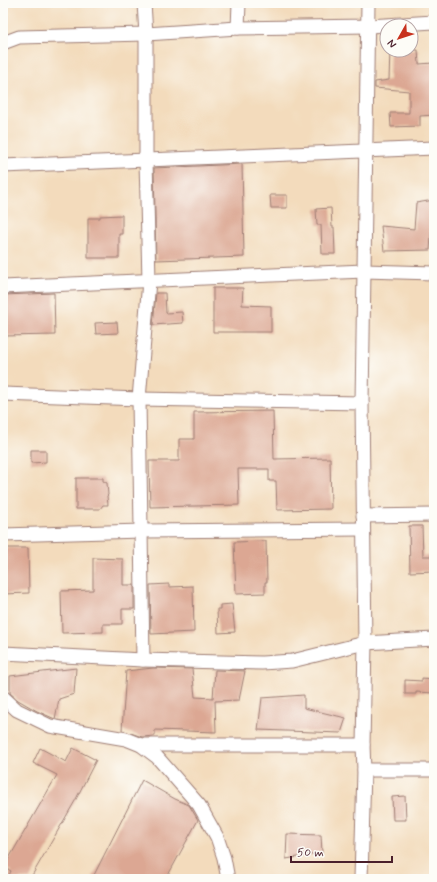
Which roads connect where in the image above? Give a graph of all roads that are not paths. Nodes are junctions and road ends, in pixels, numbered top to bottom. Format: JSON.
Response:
{"nodes":[{"id":1,"x":144,"y":3,"type":"edge"},
{"id":2,"x":239,"y":3,"type":"edge"},
{"id":3,"x":368,"y":3,"type":"edge"},
{"id":4,"x":434,"y":22,"type":"edge"},
{"id":5,"x":369,"y":26,"type":"junction"},
{"id":6,"x":238,"y":28,"type":"junction"},
{"id":7,"x":146,"y":34,"type":"junction"},
{"id":8,"x":3,"y":43,"type":"edge"},
{"id":9,"x":434,"y":148,"type":"edge"},
{"id":10,"x":366,"y":151,"type":"junction"},
{"id":11,"x":146,"y":160,"type":"junction"},
{"id":12,"x":3,"y":166,"type":"edge"},
{"id":13,"x":364,"y":271,"type":"junction"},
{"id":14,"x":434,"y":273,"type":"edge"},
{"id":15,"x":149,"y":281,"type":"junction"},
{"id":16,"x":3,"y":287,"type":"edge"},
{"id":17,"x":3,"y":394,"type":"edge"},
{"id":18,"x":139,"y":399,"type":"junction"},
{"id":19,"x":362,"y":403,"type":"junction"},
{"id":20,"x":434,"y":514,"type":"edge"},
{"id":21,"x":363,"y":516,"type":"junction"},
{"id":22,"x":363,"y":529,"type":"junction"},
{"id":23,"x":142,"y":531,"type":"junction"},
{"id":24,"x":3,"y":535,"type":"edge"},
{"id":25,"x":434,"y":639,"type":"edge"},
{"id":26,"x":365,"y":643,"type":"junction"},
{"id":27,"x":3,"y":653,"type":"edge"},
{"id":28,"x":144,"y":660,"type":"junction"},
{"id":29,"x":3,"y":697,"type":"edge"},
{"id":30,"x":141,"y":745,"type":"junction"},
{"id":31,"x":363,"y":745,"type":"junction"},
{"id":32,"x":364,"y":770,"type":"junction"},
{"id":33,"x":434,"y":770,"type":"edge"},
{"id":34,"x":228,"y":879,"type":"edge"},
{"id":35,"x":361,"y":879,"type":"edge"}],
"edges":[{"from":1,"to":7,"type":"street"},
{"from":2,"to":6,"type":"street"},
{"from":3,"to":5,"type":"street"},
{"from":4,"to":5,"type":"street"},
{"from":5,"to":6,"type":"street"},
{"from":5,"to":10,"type":"street"},
{"from":6,"to":7,"type":"street"},
{"from":7,"to":8,"type":"street"},
{"from":7,"to":11,"type":"street"},
{"from":9,"to":10,"type":"street"},
{"from":10,"to":11,"type":"street"},
{"from":10,"to":13,"type":"street"},
{"from":11,"to":12,"type":"street"},
{"from":11,"to":15,"type":"street"},
{"from":13,"to":14,"type":"street"},
{"from":13,"to":15,"type":"street"},
{"from":13,"to":19,"type":"street"},
{"from":15,"to":16,"type":"street"},
{"from":15,"to":18,"type":"street"},
{"from":17,"to":18,"type":"street"},
{"from":18,"to":19,"type":"street"},
{"from":18,"to":23,"type":"street"},
{"from":19,"to":21,"type":"street"},
{"from":20,"to":21,"type":"street"},
{"from":21,"to":22,"type":"street"},
{"from":22,"to":23,"type":"street"},
{"from":22,"to":26,"type":"street"},
{"from":23,"to":24,"type":"street"},
{"from":23,"to":28,"type":"street"},
{"from":25,"to":26,"type":"street"},
{"from":26,"to":28,"type":"street"},
{"from":26,"to":31,"type":"street"},
{"from":27,"to":28,"type":"street"},
{"from":29,"to":30,"type":"street"},
{"from":30,"to":31,"type":"street"},
{"from":30,"to":34,"type":"street"},
{"from":31,"to":32,"type":"street"},
{"from":32,"to":33,"type":"street"},
{"from":32,"to":35,"type":"street"}]}
